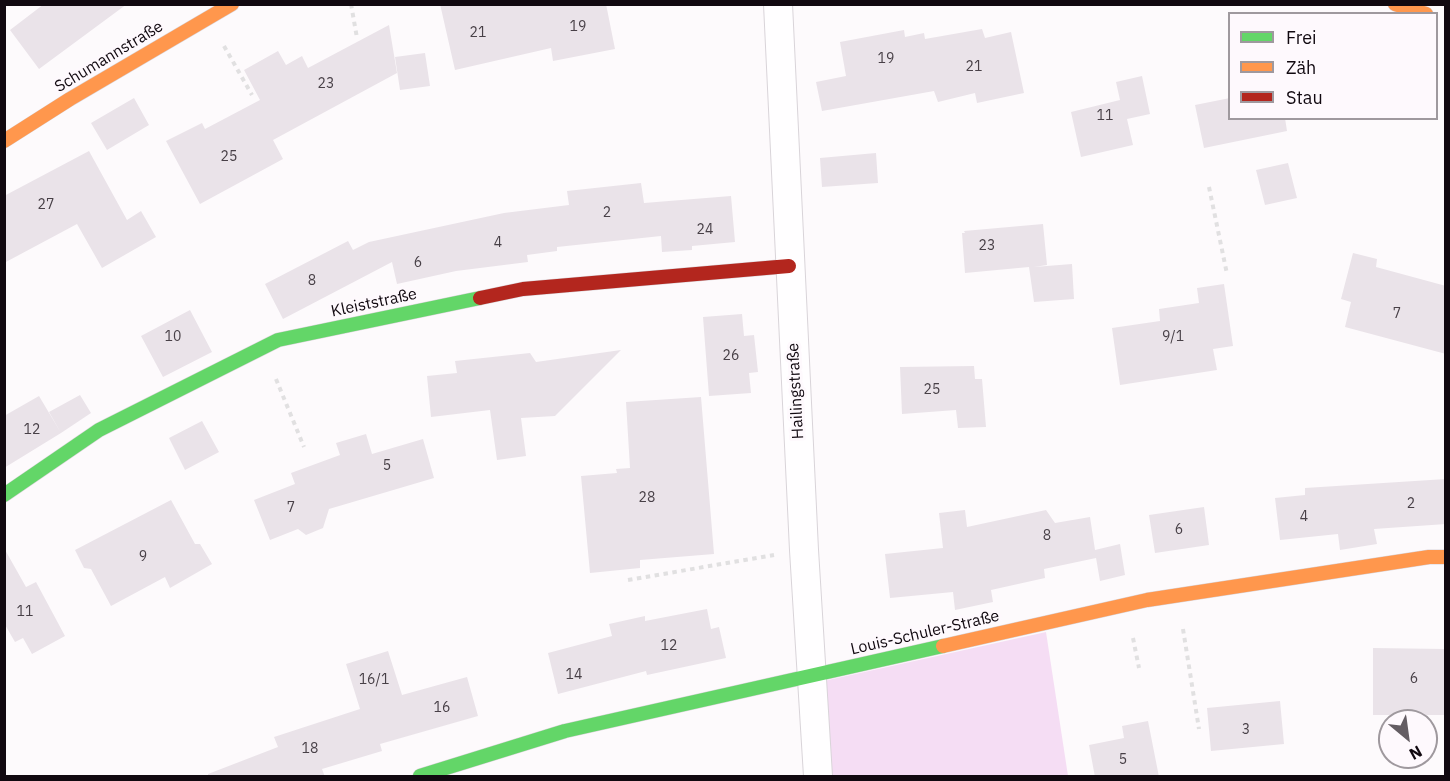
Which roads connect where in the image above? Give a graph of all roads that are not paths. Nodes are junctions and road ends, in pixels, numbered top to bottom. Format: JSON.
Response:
{"nodes":[{"id":1,"x":232,"y":4,"type":"edge"},
{"id":2,"x":778,"y":4,"type":"edge"},
{"id":3,"x":1395,"y":4,"type":"edge"},
{"id":4,"x":1420,"y":12,"type":"edge"},
{"id":5,"x":4,"y":141,"type":"edge"},
{"id":6,"x":789,"y":266,"type":"junction"},
{"id":7,"x":4,"y":495,"type":"edge"},
{"id":8,"x":1446,"y":557,"type":"edge"},
{"id":9,"x":811,"y":676,"type":"junction"},
{"id":10,"x":420,"y":777,"type":"edge"},
{"id":11,"x":818,"y":777,"type":"edge"}],
"edges":[{"from":1,"to":5,"type":"street","name":"Schumannstraße"},
{"from":2,"to":6,"type":"street","name":"Hailingstraße"},
{"from":3,"to":4,"type":"street"},
{"from":6,"to":7,"type":"street","name":"Kleiststraße"},
{"from":6,"to":9,"type":"street","name":"Hailingstraße"},
{"from":8,"to":9,"type":"street","name":"Louis-Schuler-Straße"},
{"from":9,"to":10,"type":"street","name":"Louis-Schuler-Straße"},
{"from":9,"to":11,"type":"street","name":"Hailingstraße"}]}
